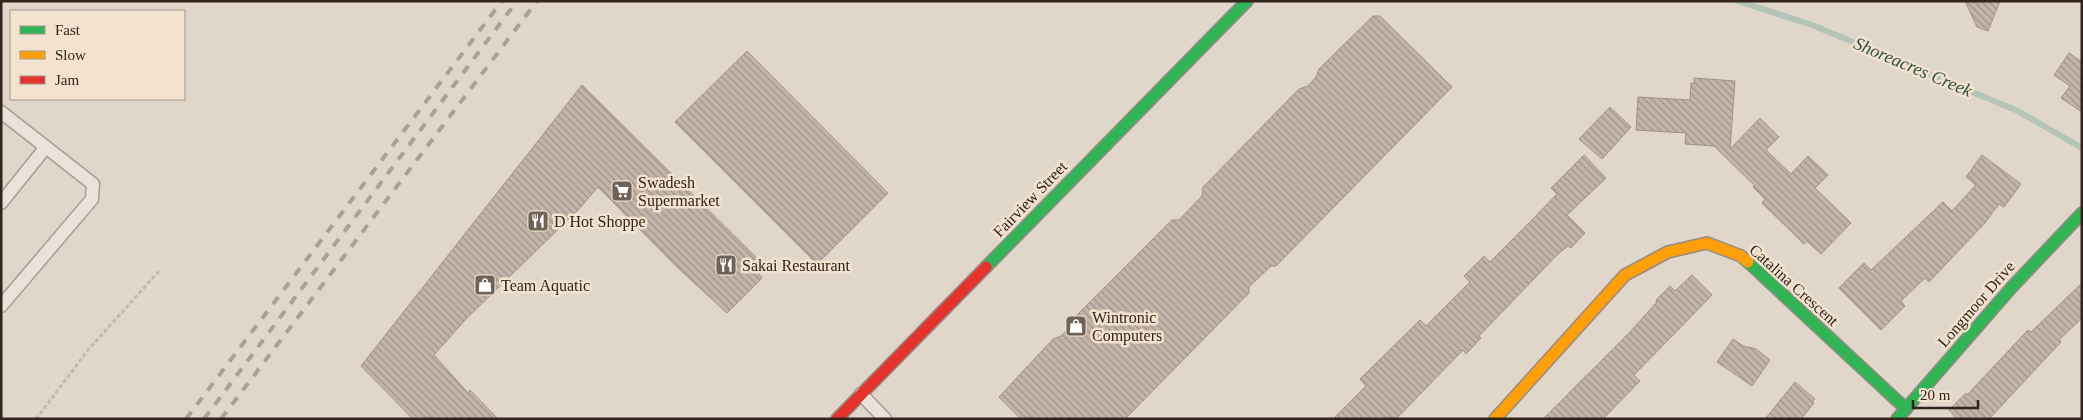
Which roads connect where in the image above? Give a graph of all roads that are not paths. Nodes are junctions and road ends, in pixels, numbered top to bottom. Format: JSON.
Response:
{"nodes":[{"id":1,"x":1247,"y":1,"type":"edge"},
{"id":2,"x":2,"y":114,"type":"edge"},
{"id":3,"x":46,"y":147,"type":"junction"},
{"id":4,"x":1,"y":203,"type":"edge"},
{"id":5,"x":2082,"y":213,"type":"edge"},
{"id":6,"x":1,"y":306,"type":"edge"},
{"id":7,"x":862,"y":394,"type":"junction"},
{"id":8,"x":1906,"y":409,"type":"junction"},
{"id":9,"x":837,"y":419,"type":"edge"},
{"id":10,"x":885,"y":419,"type":"edge"},
{"id":11,"x":1495,"y":419,"type":"edge"},
{"id":12,"x":1897,"y":419,"type":"edge"}],
"edges":[{"from":1,"to":7,"type":"street","name":"Fairview Street"},
{"from":2,"to":3,"type":"lane"},
{"from":3,"to":4,"type":"lane"},
{"from":3,"to":6,"type":"lane"},
{"from":5,"to":8,"type":"street","name":"Longmoor Drive"},
{"from":7,"to":9,"type":"street","name":"Fairview Street"},
{"from":7,"to":10,"type":"lane"},
{"from":8,"to":11,"type":"street","name":"Catalina Crescent"},
{"from":8,"to":12,"type":"street","name":"Longmoor Drive"}]}
